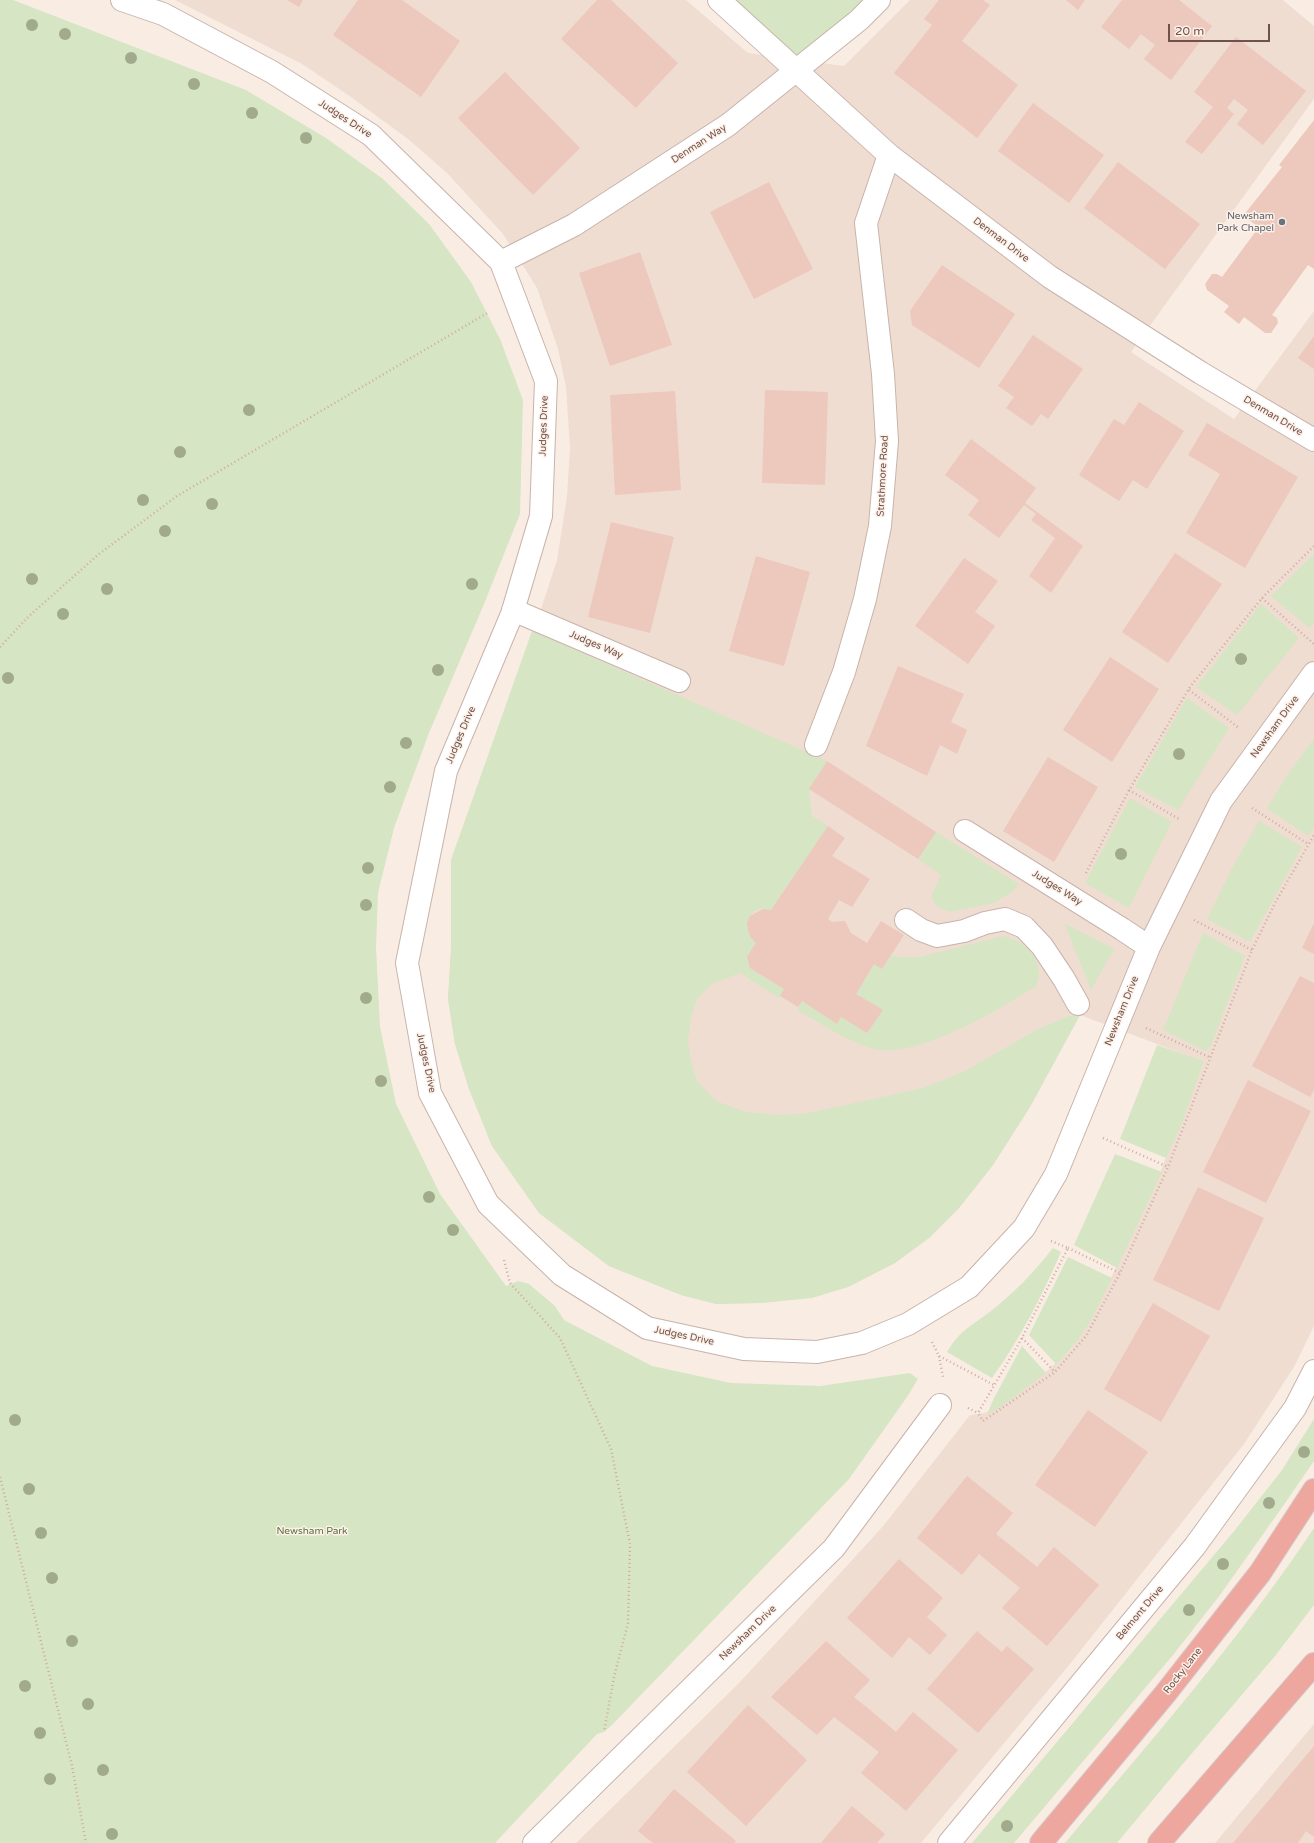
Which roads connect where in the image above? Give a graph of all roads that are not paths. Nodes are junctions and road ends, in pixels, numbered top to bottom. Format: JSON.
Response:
{"nodes":[{"id":1,"x":122,"y":0,"type":"edge"},
{"id":2,"x":719,"y":0,"type":"edge"},
{"id":3,"x":879,"y":0,"type":"edge"},
{"id":4,"x":798,"y":71,"type":"junction"},
{"id":5,"x":889,"y":155,"type":"junction"},
{"id":6,"x":501,"y":262,"type":"junction"},
{"id":7,"x":1314,"y":440,"type":"edge"},
{"id":8,"x":513,"y":610,"type":"junction"},
{"id":9,"x":1314,"y":673,"type":"edge"},
{"id":10,"x":679,"y":681,"type":"dead end"},
{"id":11,"x":816,"y":745,"type":"dead end"},
{"id":12,"x":965,"y":830,"type":"dead end"},
{"id":13,"x":906,"y":920,"type":"dead end"},
{"id":14,"x":1149,"y":947,"type":"junction"},
{"id":15,"x":1078,"y":1004,"type":"dead end"},
{"id":16,"x":913,"y":1321,"type":"joint"},
{"id":17,"x":1314,"y":1371,"type":"edge"},
{"id":18,"x":940,"y":1404,"type":"dead end"},
{"id":19,"x":1314,"y":1490,"type":"edge"},
{"id":20,"x":1311,"y":1672,"type":"edge"},
{"id":21,"x":534,"y":1843,"type":"edge"},
{"id":22,"x":949,"y":1843,"type":"edge"},
{"id":23,"x":1041,"y":1843,"type":"edge"},
{"id":24,"x":1159,"y":1843,"type":"edge"}],
"edges":[{"from":1,"to":6,"type":"street","name":"Judges Drive"},
{"from":2,"to":4,"type":"street","name":"Denman Drive"},
{"from":3,"to":4,"type":"street","name":"Denman Way"},
{"from":4,"to":5,"type":"street","name":"Denman Drive"},
{"from":4,"to":6,"type":"street","name":"Denman Way"},
{"from":5,"to":7,"type":"street","name":"Denman Drive"},
{"from":5,"to":11,"type":"street","name":"Strathmore Road"},
{"from":6,"to":8,"type":"street","name":"Judges Drive"},
{"from":8,"to":10,"type":"street","name":"Judges Way"},
{"from":8,"to":16,"type":"street","name":"Judges Drive"},
{"from":9,"to":14,"type":"street","name":"Newsham Drive"},
{"from":12,"to":14,"type":"street","name":"Judges Way"},
{"from":13,"to":15,"type":"street"},
{"from":14,"to":16,"type":"street","name":"Newsham Drive"},
{"from":17,"to":22,"type":"street","name":"Belmont Drive"},
{"from":18,"to":21,"type":"street","name":"Newsham Drive"},
{"from":19,"to":23,"type":"highway","name":"Rocky Lane"},
{"from":20,"to":24,"type":"highway"}]}
